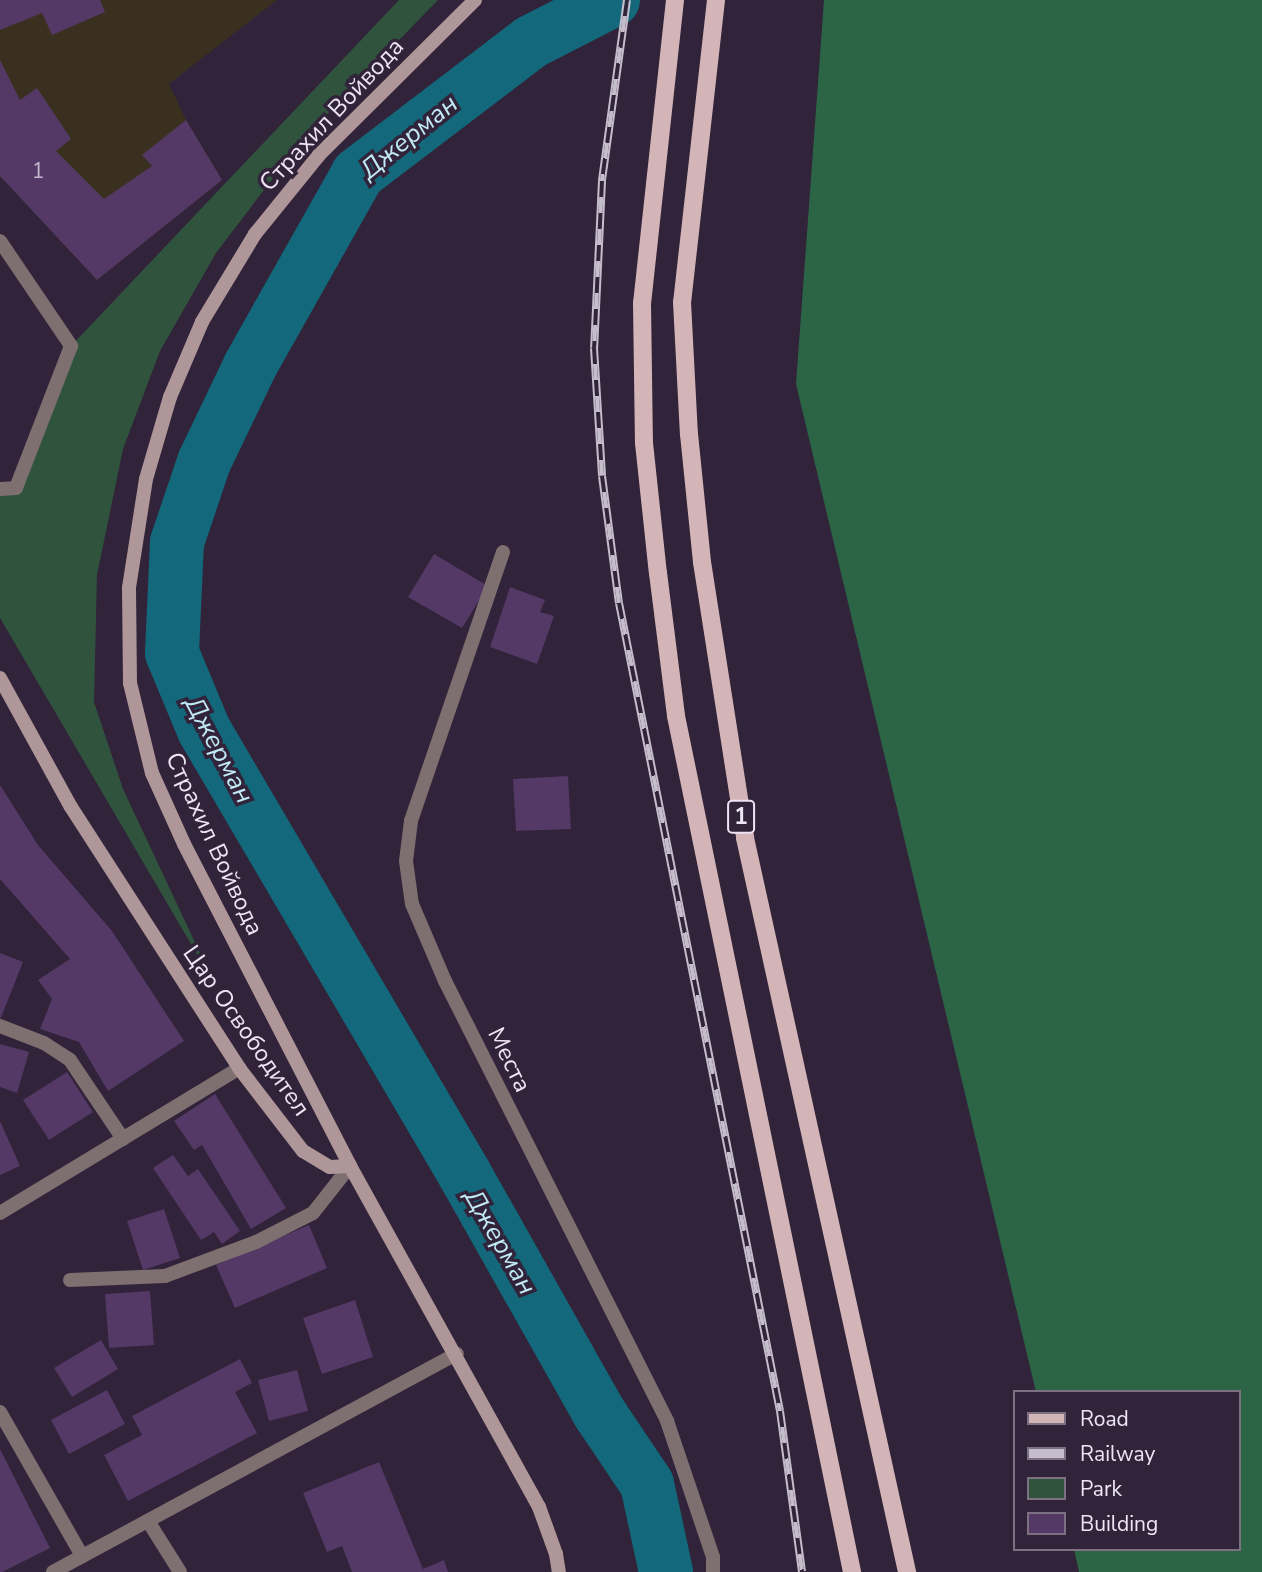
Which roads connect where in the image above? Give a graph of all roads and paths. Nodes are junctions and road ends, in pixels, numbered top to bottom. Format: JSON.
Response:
{"nodes":[{"id":1,"x":475,"y":0,"type":"edge"},
{"id":2,"x":675,"y":0,"type":"edge"},
{"id":3,"x":716,"y":0,"type":"edge"},
{"id":4,"x":0,"y":241,"type":"edge"},
{"id":5,"x":0,"y":489,"type":"edge"},
{"id":6,"x":503,"y":552,"type":"dead end"},
{"id":7,"x":0,"y":678,"type":"edge"},
{"id":8,"x":0,"y":1026,"type":"edge"},
{"id":9,"x":239,"y":1068,"type":"junction"},
{"id":10,"x":124,"y":1139,"type":"junction"},
{"id":11,"x":350,"y":1166,"type":"junction"},
{"id":12,"x":0,"y":1213,"type":"edge"},
{"id":13,"x":69,"y":1280,"type":"dead end"},
{"id":14,"x":457,"y":1354,"type":"junction"},
{"id":15,"x":0,"y":1412,"type":"edge"},
{"id":16,"x":5,"y":1431,"type":"edge"},
{"id":17,"x":148,"y":1521,"type":"junction"},
{"id":18,"x":82,"y":1556,"type":"junction"},
{"id":19,"x":53,"y":1572,"type":"edge"},
{"id":20,"x":180,"y":1572,"type":"edge"},
{"id":21,"x":559,"y":1572,"type":"edge"},
{"id":22,"x":713,"y":1572,"type":"edge"},
{"id":23,"x":852,"y":1572,"type":"edge"},
{"id":24,"x":907,"y":1572,"type":"edge"}],
"edges":[{"from":1,"to":11,"type":"street","name":"Страхил Войвода"},
{"from":2,"to":23,"type":"main road","number":"1"},
{"from":3,"to":24,"type":"main road","number":"1"},
{"from":4,"to":5,"type":"street"},
{"from":6,"to":22,"type":"street","name":"Места"},
{"from":7,"to":9,"type":"street","name":"Цар Освободител"},
{"from":8,"to":10,"type":"street"},
{"from":9,"to":10,"type":"street"},
{"from":9,"to":11,"type":"street","name":"Цар Освободител"},
{"from":10,"to":12,"type":"street"},
{"from":11,"to":13,"type":"street"},
{"from":11,"to":14,"type":"street"},
{"from":14,"to":17,"type":"street"},
{"from":14,"to":21,"type":"street"},
{"from":15,"to":16,"type":"street"},
{"from":16,"to":18,"type":"street"},
{"from":17,"to":18,"type":"street"},
{"from":17,"to":20,"type":"street"},
{"from":18,"to":19,"type":"street"}]}
